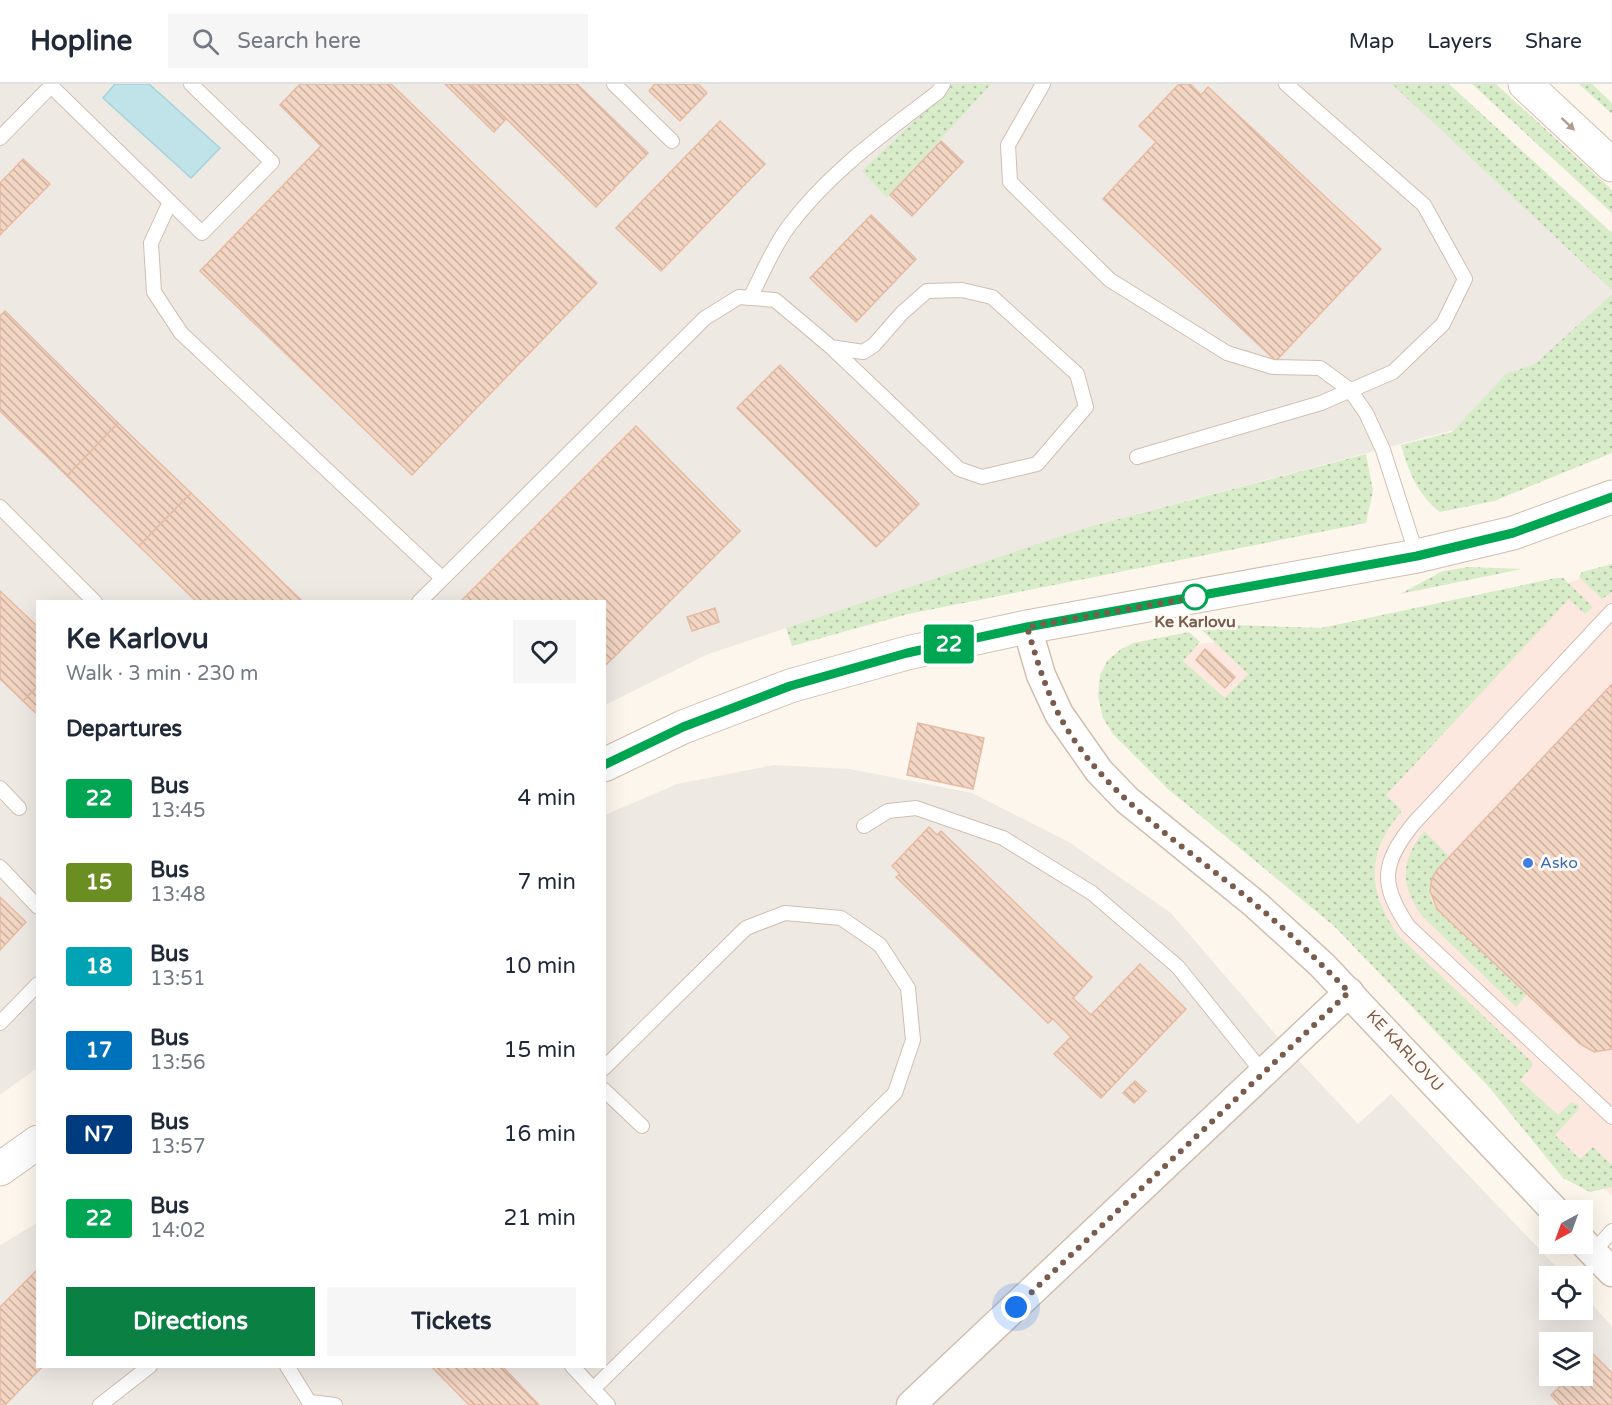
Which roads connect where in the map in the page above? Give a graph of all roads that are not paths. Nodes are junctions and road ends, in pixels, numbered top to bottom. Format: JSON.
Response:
{"nodes":[{"id":1,"x":190,"y":84,"type":"edge"},
{"id":2,"x":614,"y":84,"type":"edge"},
{"id":3,"x":943,"y":84,"type":"edge"},
{"id":4,"x":1043,"y":84,"type":"edge"},
{"id":5,"x":1286,"y":84,"type":"edge"},
{"id":6,"x":1525,"y":84,"type":"edge"},
{"id":7,"x":52,"y":85,"type":"edge"},
{"id":8,"x":0,"y":138,"type":"edge"},
{"id":9,"x":672,"y":141,"type":"dead end"},
{"id":10,"x":1612,"y":165,"type":"edge"},
{"id":11,"x":170,"y":202,"type":"junction"},
{"id":12,"x":750,"y":298,"type":"junction"},
{"id":13,"x":831,"y":347,"type":"junction"},
{"id":14,"x":1350,"y":390,"type":"junction"},
{"id":15,"x":1137,"y":457,"type":"dead end"},
{"id":16,"x":1612,"y":497,"type":"edge"},
{"id":17,"x":0,"y":507,"type":"edge"},
{"id":18,"x":1417,"y":556,"type":"junction"},
{"id":19,"x":442,"y":578,"type":"junction"},
{"id":20,"x":93,"y":600,"type":"edge"},
{"id":21,"x":420,"y":600,"type":"edge"},
{"id":22,"x":1612,"y":611,"type":"edge"},
{"id":23,"x":1027,"y":627,"type":"junction"},
{"id":24,"x":606,"y":764,"type":"edge"},
{"id":25,"x":0,"y":788,"type":"edge"},
{"id":26,"x":19,"y":808,"type":"dead end"},
{"id":27,"x":864,"y":826,"type":"dead end"},
{"id":28,"x":0,"y":867,"type":"edge"},
{"id":29,"x":36,"y":905,"type":"edge"},
{"id":30,"x":36,"y":986,"type":"edge"},
{"id":31,"x":1349,"y":992,"type":"junction"},
{"id":32,"x":0,"y":1023,"type":"edge"},
{"id":33,"x":606,"y":1066,"type":"edge"},
{"id":34,"x":1264,"y":1074,"type":"junction"},
{"id":35,"x":606,"y":1092,"type":"edge"},
{"id":36,"x":1612,"y":1117,"type":"edge"},
{"id":37,"x":642,"y":1126,"type":"dead end"},
{"id":38,"x":36,"y":1143,"type":"edge"},
{"id":39,"x":0,"y":1169,"type":"edge"},
{"id":40,"x":1545,"y":1200,"type":"edge"},
{"id":41,"x":1612,"y":1231,"type":"edge"},
{"id":42,"x":1596,"y":1255,"type":"edge"},
{"id":43,"x":147,"y":1368,"type":"edge"},
{"id":44,"x":288,"y":1368,"type":"edge"},
{"id":45,"x":574,"y":1368,"type":"edge"},
{"id":46,"x":593,"y":1389,"type":"junction"},
{"id":47,"x":311,"y":1403,"type":"edge"},
{"id":48,"x":100,"y":1405,"type":"edge"},
{"id":49,"x":335,"y":1405,"type":"edge"},
{"id":50,"x":608,"y":1405,"type":"edge"},
{"id":51,"x":911,"y":1405,"type":"edge"}],
"edges":[{"from":1,"to":11,"type":"lane"},
{"from":2,"to":9,"type":"lane"},
{"from":3,"to":12,"type":"lane"},
{"from":4,"to":14,"type":"lane"},
{"from":5,"to":14,"type":"lane"},
{"from":6,"to":10,"type":"street","one_way":true},
{"from":7,"to":8,"type":"lane"},
{"from":7,"to":11,"type":"lane"},
{"from":11,"to":19,"type":"lane"},
{"from":12,"to":13,"type":"lane"},
{"from":12,"to":19,"type":"lane"},
{"from":13,"to":13,"type":"lane"},
{"from":14,"to":15,"type":"lane"},
{"from":14,"to":18,"type":"lane"},
{"from":16,"to":18,"type":"street"},
{"from":17,"to":20,"type":"lane"},
{"from":18,"to":23,"type":"street"},
{"from":19,"to":21,"type":"lane"},
{"from":22,"to":36,"type":"lane"},
{"from":23,"to":24,"type":"street"},
{"from":23,"to":31,"type":"street","name":"KE KARLOVU"},
{"from":25,"to":26,"type":"lane"},
{"from":27,"to":34,"type":"lane"},
{"from":28,"to":29,"type":"lane"},
{"from":30,"to":32,"type":"lane"},
{"from":31,"to":34,"type":"street"},
{"from":31,"to":40,"type":"street","name":"KE KARLOVU"},
{"from":33,"to":46,"type":"lane"},
{"from":34,"to":51,"type":"street"},
{"from":35,"to":37,"type":"lane"},
{"from":38,"to":39,"type":"street"},
{"from":41,"to":42,"type":"lane"},
{"from":43,"to":48,"type":"lane"},
{"from":44,"to":47,"type":"lane"},
{"from":45,"to":46,"type":"lane"},
{"from":46,"to":50,"type":"lane"},
{"from":47,"to":49,"type":"lane"}]}
